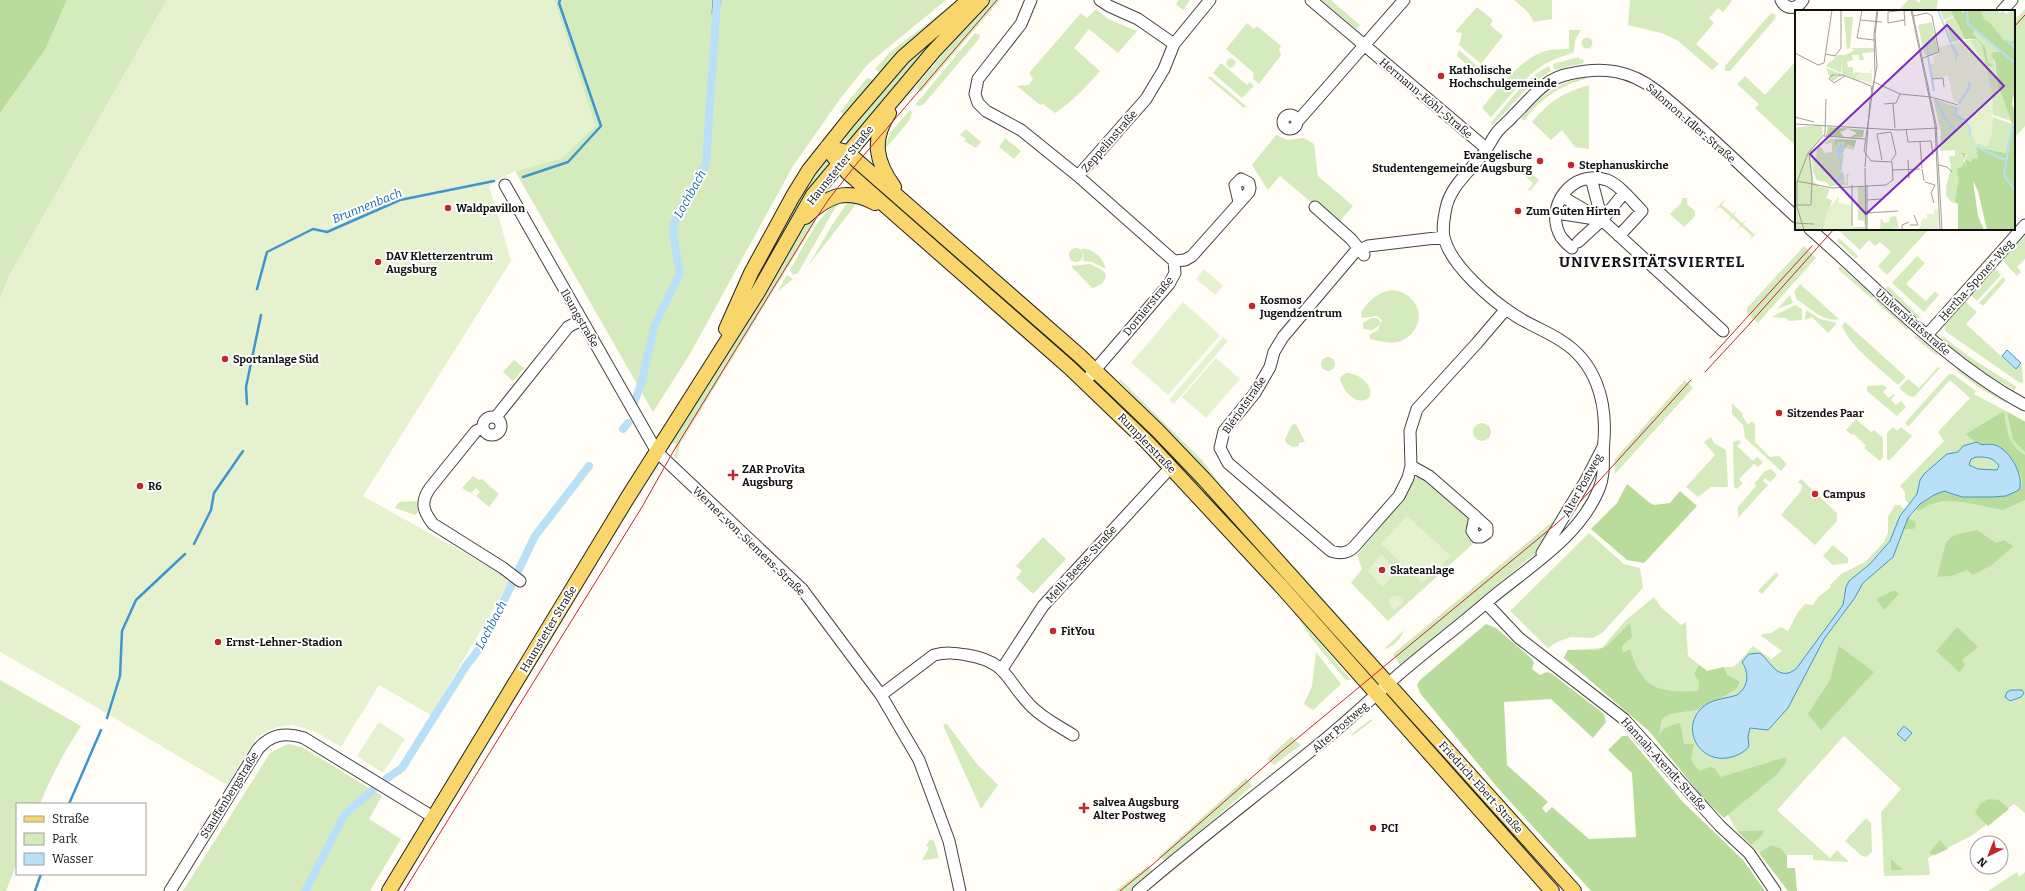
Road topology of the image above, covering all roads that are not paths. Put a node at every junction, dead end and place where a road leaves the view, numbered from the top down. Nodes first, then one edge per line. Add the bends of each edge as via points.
1 (969, 0) edge
2 (982, 0) edge
3 (1031, 0) edge
4 (1100, 0) edge
5 (1210, 0) edge
6 (1311, 0) edge
7 (1404, 0) edge
8 (1781, 0) edge
9 (2010, 1) edge
10 (1803, 5) edge
11 (2003, 10) edge
12 (1174, 44) junction
13 (1365, 46) junction
14 (916, 75) junction
15 (1297, 122) dead end
16 (827, 146) junction
17 (1487, 149) junction
18 (843, 158) junction
19 (1078, 176) junction
20 (1591, 178) junction
21 (504, 185) dead end
22 (1624, 193) junction
23 (1568, 200) dead end
24 (1239, 202) dead end
25 (1315, 207) dead end
26 (911, 209) junction
27 (895, 214) junction
28 (1563, 214) dead end
29 (1795, 216) edge
30 (1602, 220) junction
31 (796, 225) junction
32 (2025, 225) edge
33 (1811, 230) edge
34 (1619, 236) junction
35 (1444, 237) junction
36 (1363, 252) junction
37 (1174, 260) junction
38 (1506, 309) junction
39 (581, 320) junction
40 (1723, 331) dead end
41 (1927, 335) junction
42 (710, 368) junction
43 (1096, 370) junction
44 (1085, 381) junction
45 (2025, 405) edge
46 (1603, 446) junction
47 (657, 452) junction
48 (1410, 466) junction
49 (1171, 468) junction
50 (1475, 516) dead end
51 (1538, 560) junction
52 (517, 579) dead end
53 (1486, 603) junction
54 (1002, 669) junction
55 (1388, 684) junction
56 (1378, 694) junction
57 (881, 695) junction
58 (1073, 735) dead end
59 (433, 817) junction
60 (170, 891) edge
61 (389, 891) edge
62 (960, 891) edge
63 (1138, 891) edge
64 (1552, 891) edge
65 (1574, 891) edge
66 (1775, 891) edge

1 - 16 main road, Haunstetter Straße via 903,57
2 - 14 main road, Haunstetter Straße via 942,42
3 - 19 street via 1021,24 982,72 975,87 975,94 981,107 1021,130
4 - 12 street via 1138,19
5 - 12 street, Zeppelinstraße
6 - 13 street, Hermann-Köhl-Straße
7 - 13 street
8 - 10 street via 1788,8
9 - 11 street
12 - 19 street, Zeppelinstraße via 1164,69 1146,99
13 - 15 street
13 - 17 street, Hermann-Köhl-Straße
14 - 18 main road, Haunstetter Straße
14 - 26 main road, Rumplerstraße via 882,124 878,146 878,156 884,173
16 - 18 main road, Rumplerstraße
16 - 42 main road, Haunstetter Straße via 793,196 751,273
17 - 29 street, Salomon-Idler-Straße via 1501,139 1513,117 1543,84 1563,75 1590,69 1630,74 1655,89 1680,110
17 - 35 street, Salomon-Idler-Straße via 1456,186 1446,204
18 - 26 main road, Rumplerstraße
18 - 27 main road, Rumplerstraße
18 - 31 main road, Haunstetter Straße via 813,195
19 - 37 street, Zeppelinstraße
20 - 22 street via 1610,181
20 - 30 street
20 - 30 street via 1578,181 1567,189 1557,204 1557,228 1561,238 1575,245
21 - 39 street, Ilsungstraße
22 - 30 street
22 - 34 street via 1642,211
23 - 30 street
24 - 37 street, Dornierstraße via 1192,256 1185,260
25 - 36 street
26 - 43 main road, Rumplerstraße
27 - 31 main road, Rumplerstraße via 863,196 848,194 822,202
27 - 44 main road, Rumplerstraße
28 - 30 street
30 - 34 street
31 - 42 main road, Haunstetter Straße
32 - 41 street, Hertha-Sponer-Weg
33 - 41 street, Universitätsstraße
34 - 40 street
35 - 36 street, Blériotstraße via 1368,246
35 - 38 street, Salomon-Idler-Straße via 1459,264
36 - 48 street, Blériotstraße via 1354,253 1283,337 1255,393 1224,432 1220,448 1228,463 1331,551 1338,554 1347,553 1354,547 1399,496 1408,478
37 - 43 street, Dornierstraße via 1175,273 1169,284
38 - 46 street, Salomon-Idler-Straße via 1565,342 1587,365 1598,386 1604,407
38 - 48 street, Blériotstraße via 1417,409 1410,431
39 - 47 street, Ilsungstraße
39 - 52 street via 568,327 496,417 487,418 484,428 476,431 425,496 423,506 426,515 434,524
41 - 45 street, Universitätsstraße via 1984,381
42 - 47 main road, Haunstetter Straße
43 - 44 street, Dornierstraße
43 - 55 main road, Rumplerstraße via 1204,479
44 - 49 main road, Rumplerstraße
46 - 51 street, Alter Postweg via 1585,482
46 - 51 street, Alter Postweg via 1604,475 1596,497 1572,530
47 - 57 street, Werner-von-Siemens-Straße via 802,589
47 - 59 main road, Haunstetter Straße
48 - 50 street via 1429,476
49 - 54 street, Melli-Beese-Straße via 1043,606
49 - 56 main road, Rumplerstraße
51 - 53 street, Alter Postweg
53 - 55 street, Alter Postweg
53 - 66 street, Hannah-Arendt-Straße via 1519,638 1624,718 1720,826 1749,853
54 - 57 street via 982,657 944,652 934,655
54 - 58 street via 1029,705
55 - 56 street, Alter Postweg
55 - 65 main road, Friedrich-Ebert-Straße
56 - 63 street, Alter Postweg via 1311,752
56 - 64 main road, Friedrich-Ebert-Straße
57 - 62 street, Werner-von-Siemens-Straße via 919,760 949,841
59 - 60 street, Stauffenbergstraße via 304,738 281,734 265,741 258,750
59 - 61 main road, Haunstetter Straße

